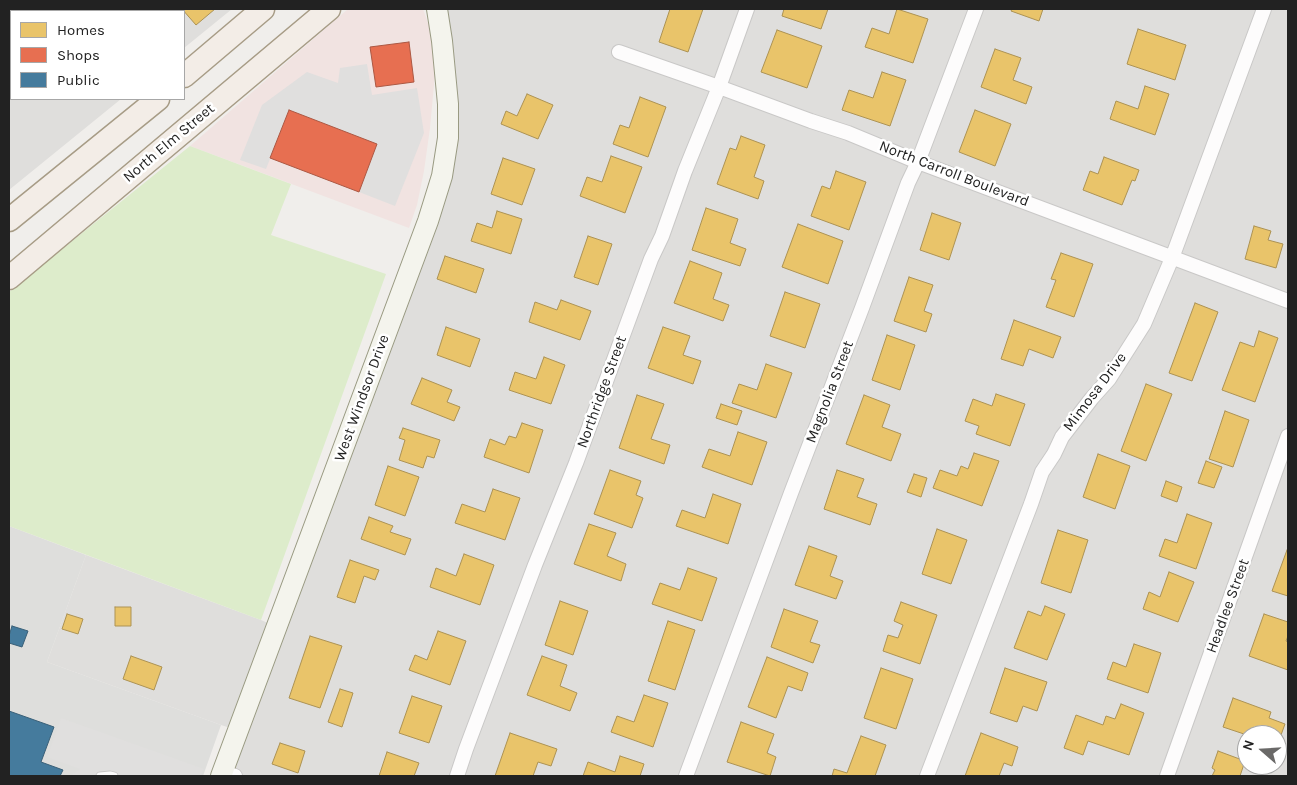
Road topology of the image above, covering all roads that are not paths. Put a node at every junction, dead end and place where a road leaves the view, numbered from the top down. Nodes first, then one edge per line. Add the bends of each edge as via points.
1 (263, 9) edge
2 (329, 9) edge
3 (437, 9) edge
4 (747, 9) edge
5 (976, 9) edge
6 (1264, 9) edge
7 (619, 52) dead end
8 (185, 75) edge
9 (719, 86) junction
10 (157, 100) edge
11 (918, 162) junction
12 (9, 220) edge
13 (1172, 258) junction
14 (9, 278) edge
15 (1288, 302) edge
16 (1288, 436) edge
17 (226, 775) edge
18 (100, 776) edge
19 (114, 776) edge
20 (457, 776) edge
21 (686, 776) edge
22 (927, 776) edge
23 (1166, 776) edge

1 - 8 main road
2 - 14 main road, North Elm Street
3 - 17 street, West Windsor Drive via 448,104 448,138 442,176
4 - 9 street, Northridge Street
5 - 11 street, Magnolia Street
6 - 13 street, Mimosa Drive
7 - 9 street, North Carroll Boulevard
9 - 11 street, North Carroll Boulevard
9 - 20 street, Northridge Street
10 - 12 main road
11 - 13 street, North Carroll Boulevard
11 - 21 street, Magnolia Street
13 - 15 street, North Carroll Boulevard
13 - 22 street, Mimosa Drive via 1144,324 1109,379 1062,437 1042,472
16 - 23 street, Headlee Street
18 - 19 lane

